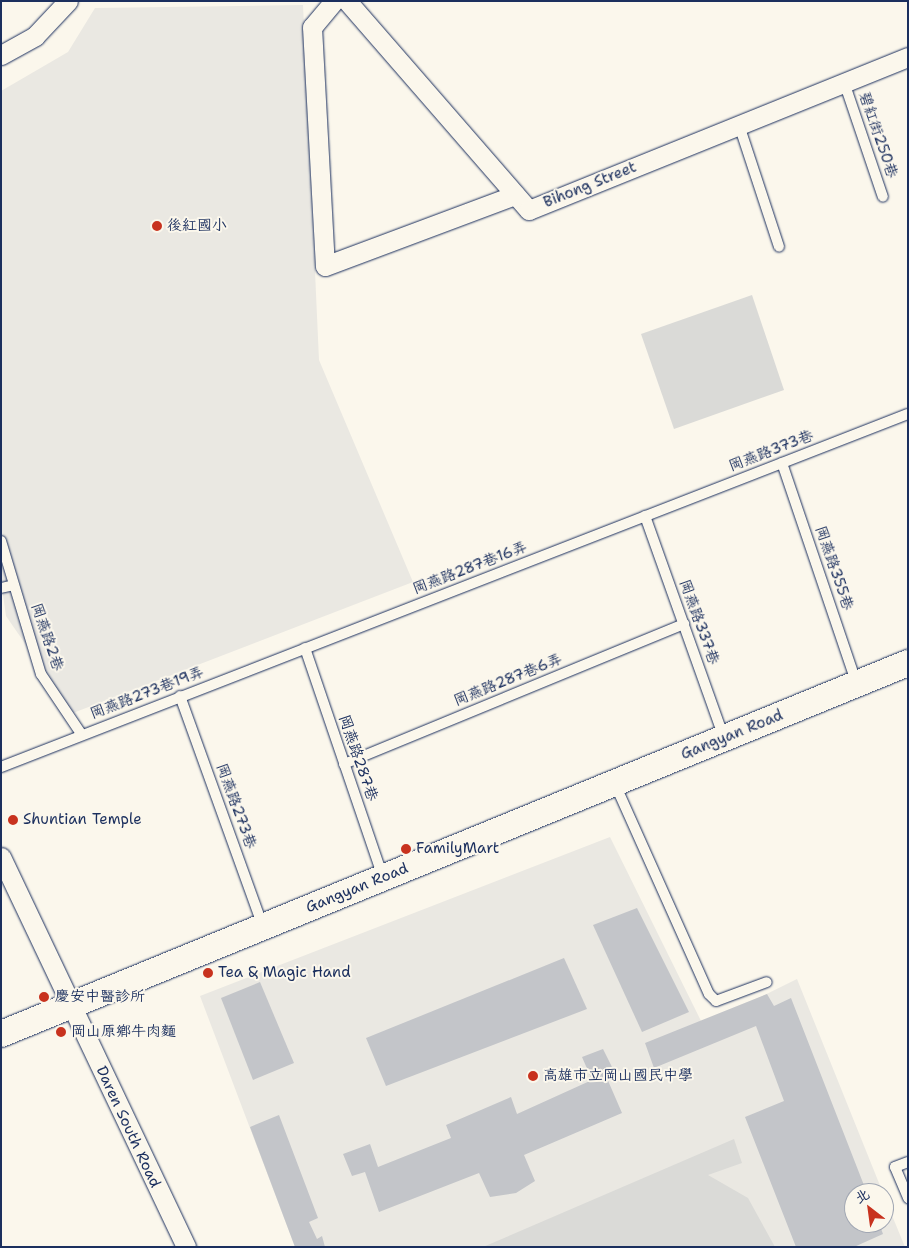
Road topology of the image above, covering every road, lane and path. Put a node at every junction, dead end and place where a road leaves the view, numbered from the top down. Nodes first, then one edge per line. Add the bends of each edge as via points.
1 (68, 1) edge
2 (334, 1) edge
3 (347, 1) edge
4 (1, 56) edge
5 (908, 57) edge
6 (844, 82) junction
7 (739, 125) junction
8 (515, 194) junction
9 (883, 197) dead end
10 (779, 247) dead end
11 (908, 414) edge
12 (782, 463) junction
13 (645, 516) junction
14 (1, 541) edge
15 (14, 585) junction
16 (1, 588) edge
17 (684, 624) junction
18 (305, 648) junction
19 (908, 663) edge
20 (858, 684) junction
21 (180, 696) junction
22 (82, 734) junction
23 (724, 738) junction
24 (344, 764) junction
25 (1, 767) edge
26 (614, 783) junction
27 (1, 857) edge
28 (383, 877) junction
29 (263, 926) junction
30 (767, 982) dead end
31 (71, 1006) junction
32 (1, 1034) edge
33 (908, 1162) edge
34 (908, 1198) edge
35 (186, 1247) edge

1 - 4 street via 35,36
2 - 8 street via 312,27 325,266
3 - 8 street, Bihong Street
5 - 6 street, Bihong Street
6 - 7 street, Bihong Street
6 - 9 lane, 碧紅街250巷
7 - 8 street, Bihong Street via 529,210
7 - 10 lane
11 - 12 lane, 岡燕路373巷
12 - 13 lane, 岡燕路373巷
12 - 20 lane, 岡燕路355巷
13 - 17 lane, 岡燕路337巷
13 - 18 lane, 岡燕路287巷16弄
14 - 15 lane, 岡燕路2巷
15 - 16 lane
15 - 22 lane, 岡燕路2巷 via 41,674
17 - 23 lane, 岡燕路337巷
17 - 24 lane, 岡燕路287巷6弄
18 - 21 lane, 岡燕路273巷19弄
18 - 24 lane, 岡燕路287巷
19 - 20 street, Gangyan Road
20 - 23 street, Gangyan Road
21 - 22 lane, 岡燕路273巷19弄
21 - 29 lane, 岡燕路273巷
22 - 25 lane, 岡燕路273巷19弄
23 - 26 street, Gangyan Road
24 - 28 lane, 岡燕路287巷
26 - 28 street, Gangyan Road
26 - 30 lane via 709,994 716,1001
27 - 31 street, Daren South Road
28 - 29 street, Gangyan Road
29 - 31 street, Gangyan Road
31 - 32 street, Gangyan Road
31 - 35 street, Daren South Road
33 - 34 lane via 895,1167

